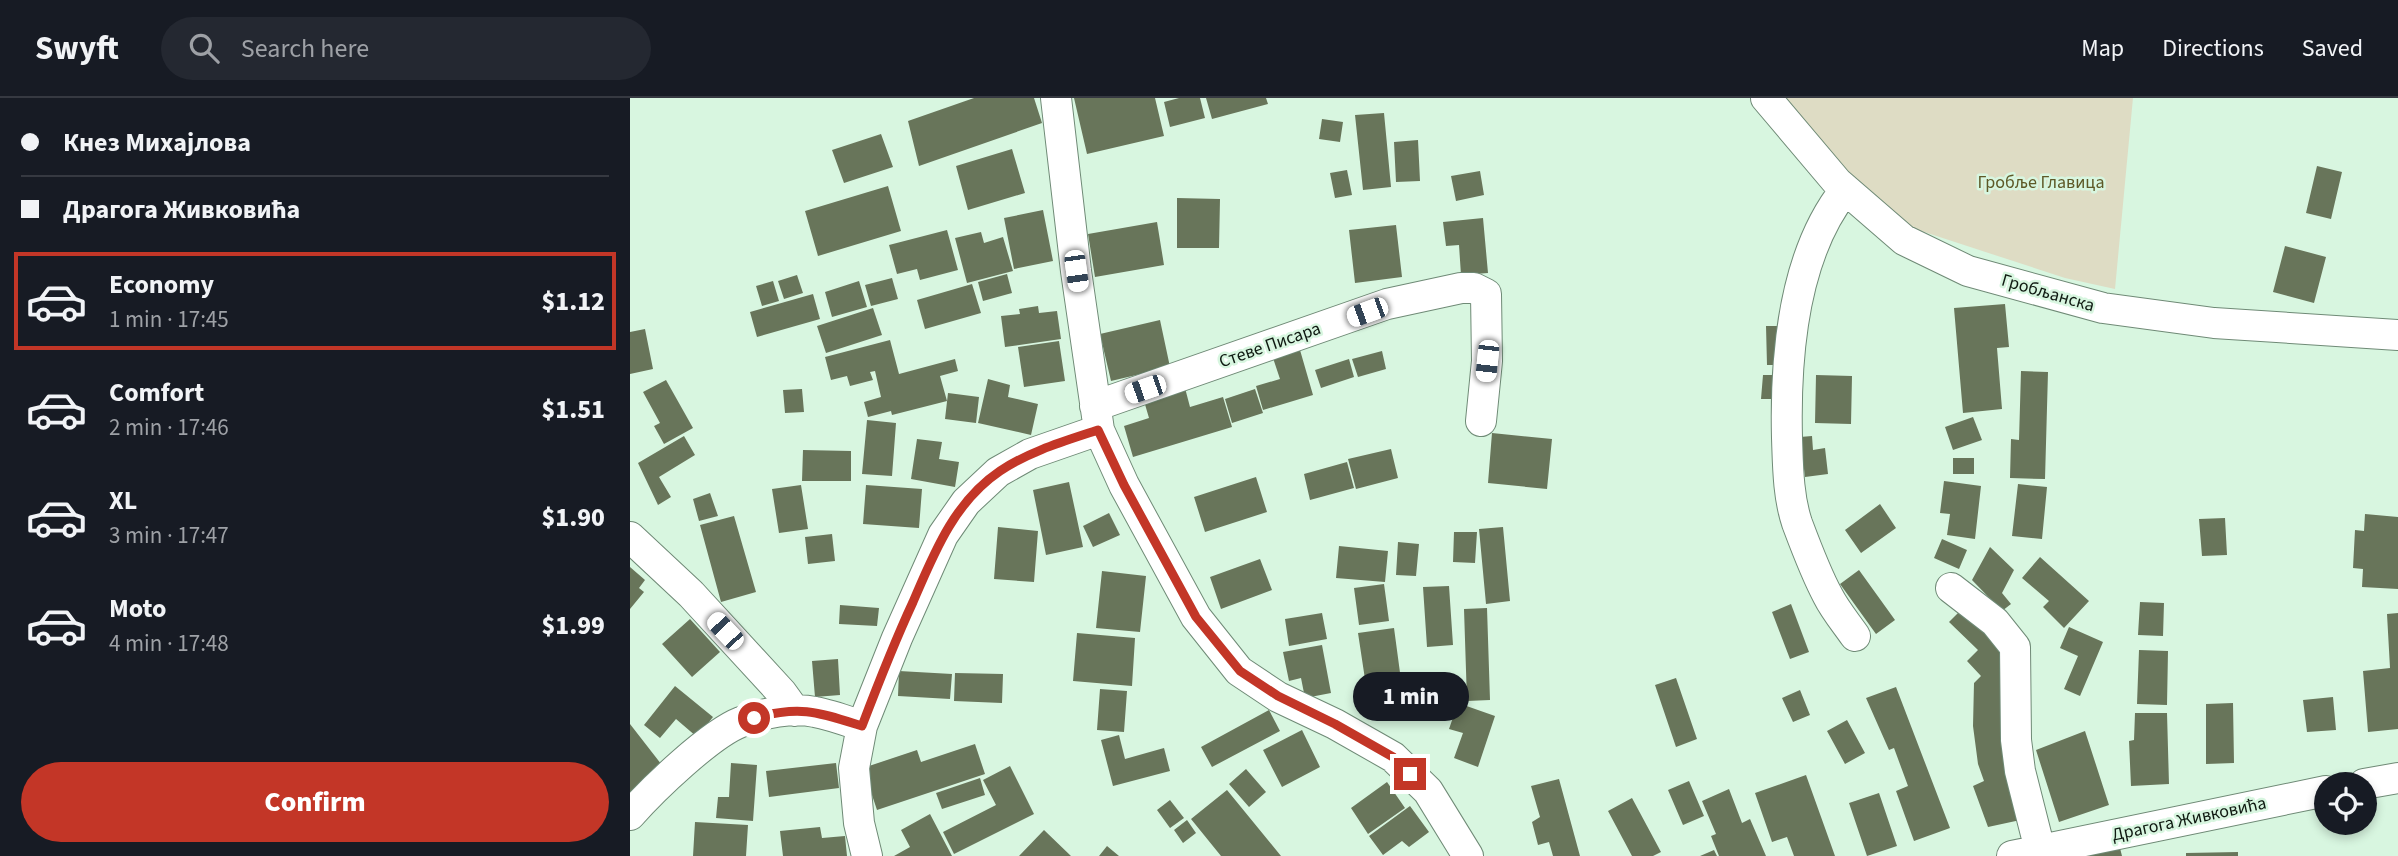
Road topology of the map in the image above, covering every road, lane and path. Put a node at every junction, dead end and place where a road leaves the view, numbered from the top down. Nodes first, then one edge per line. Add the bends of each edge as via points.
1 (1056, 98) edge
2 (1766, 98) edge
3 (1845, 190) junction
4 (2398, 335) edge
5 (1097, 418) junction
6 (1481, 421) dead end
7 (630, 537) edge
8 (1951, 589) dead end
9 (1855, 636) dead end
10 (795, 710) junction
11 (862, 726) junction
12 (2398, 778) edge
13 (2377, 782) edge
14 (2314, 793) edge
15 (630, 815) edge
16 (2026, 853) edge
17 (867, 856) edge
18 (1468, 856) edge

1 - 5 street
2 - 3 street, Гробљанска
3 - 4 street, Гробљанска via 1903,240 1968,271 2103,308 2214,323
3 - 9 street via 1816,239 1805,272 1788,363 1786,408 1788,472 1797,521 1828,596
5 - 6 street, Стеве Писара via 1387,304 1474,288 1486,294 1487,361
5 - 11 street via 998,472 966,502 943,535
5 - 18 street via 1124,485 1196,617 1240,671 1393,757 1428,791
7 - 10 street via 691,594
8 - 16 street via 1995,622 2015,647 2016,740
10 - 11 street
10 - 15 street via 740,722 722,733
11 - 17 street via 854,768
12 - 13 street
14 - 16 street, Драгога Живковића

